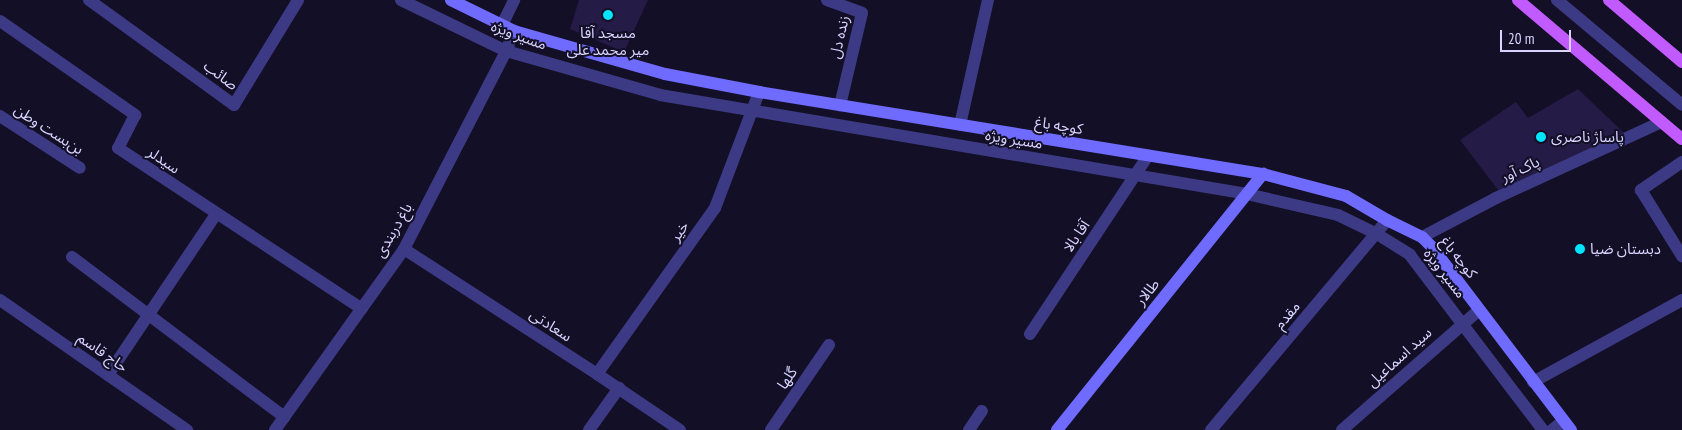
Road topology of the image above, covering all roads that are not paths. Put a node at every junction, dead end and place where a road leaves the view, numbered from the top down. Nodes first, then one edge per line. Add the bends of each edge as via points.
1 (89, 0) edge
2 (298, 0) edge
3 (400, 0) edge
4 (451, 0) edge
5 (514, 0) edge
6 (827, 0) edge
7 (988, 0) edge
8 (1518, 0) edge
9 (1557, 0) edge
10 (1609, 0) edge
11 (0, 21) edge
12 (502, 25) junction
13 (514, 31) junction
14 (506, 51) junction
15 (1682, 62) edge
16 (760, 92) junction
17 (840, 105) junction
18 (1682, 105) edge
19 (752, 112) junction
20 (0, 116) edge
21 (1661, 122) junction
22 (960, 125) junction
23 (1682, 139) edge
24 (1148, 156) junction
25 (1682, 162) edge
26 (80, 168) dead end
27 (1263, 174) junction
28 (1135, 175) junction
29 (1247, 194) junction
30 (216, 214) junction
31 (1387, 220) junction
32 (1377, 234) junction
33 (1422, 238) junction
34 (404, 250) junction
35 (1682, 256) edge
36 (72, 257) dead end
37 (0, 300) edge
38 (1682, 300) edge
39 (362, 308) junction
40 (1479, 310) junction
41 (148, 315) junction
42 (1462, 323) junction
43 (1030, 334) dead end
44 (829, 345) dead end
45 (597, 374) junction
46 (108, 375) junction
47 (1533, 382) junction
48 (619, 388) junction
49 (982, 411) dead end
50 (284, 417) junction
51 (1567, 426) edge
52 (187, 430) edge
53 (275, 430) edge
54 (589, 430) edge
55 (680, 430) edge
56 (772, 430) edge
57 (969, 430) edge
58 (1057, 430) edge
59 (1211, 430) edge
60 (1342, 430) edge
61 (1543, 430) edge
62 (1552, 430) edge

1 - 2 street, صائب via 234,105
3 - 14 street, مسیر ویژه
4 - 12 main road, کوچه باغ
5 - 12 street
6 - 17 street, زنده دل via 862,13
7 - 22 street
8 - 21 main road
9 - 18 street
10 - 15 main road
11 - 30 street, سیدلر via 135,115 118,148
12 - 13 main road, کوچه باغ
13 - 14 street, باغ دربندی
13 - 16 main road, کوچه باغ via 665,74
14 - 19 street, مسیر ویژه via 660,95
14 - 34 street, باغ دربندی
16 - 17 main road, کوچه باغ
16 - 19 street, خیر
17 - 22 main road, کوچه باغ
19 - 28 street, مسیر ویژه
19 - 45 street, خیر via 715,208
20 - 26 street, بن‌بست وطن
21 - 23 main road
21 - 33 street, پاک آور via 1496,198
22 - 24 main road, کوچه باغ
24 - 27 main road, کوچه باغ
24 - 28 street, آقا بالا
25 - 35 street via 1641,190
27 - 29 main road, طالار
27 - 31 main road, کوچه باغ via 1346,196
28 - 29 street, مسیر ویژه
28 - 43 street, آقا بالا
29 - 32 street, مسیر ویژه via 1338,215
29 - 58 main road, طالار
30 - 39 street, سیدلر
30 - 41 street
31 - 32 street, مقدم
31 - 33 main road, کوچه باغ
32 - 42 street, مسیر ویژه via 1410,255
32 - 59 street, مقدم
33 - 40 main road, کوچه باغ
34 - 39 street, باغ دربندی
34 - 45 street, سعادتی
36 - 41 street
37 - 46 street, حاج قاسم
38 - 47 street
39 - 50 street, باغ دربندی
40 - 42 street, سید اسماعیل
40 - 47 main road, کوچه باغ
41 - 46 street
41 - 50 street
42 - 60 street, سید اسماعیل
42 - 61 street, مسیر ویژه
44 - 56 street, گلها
45 - 48 street, سعادتی
46 - 52 street, حاج قاسم
47 - 51 main road, کوچه باغ
48 - 54 street
48 - 55 street, سعادتی
49 - 57 street
50 - 53 street, باغ دربندی
51 - 62 street

